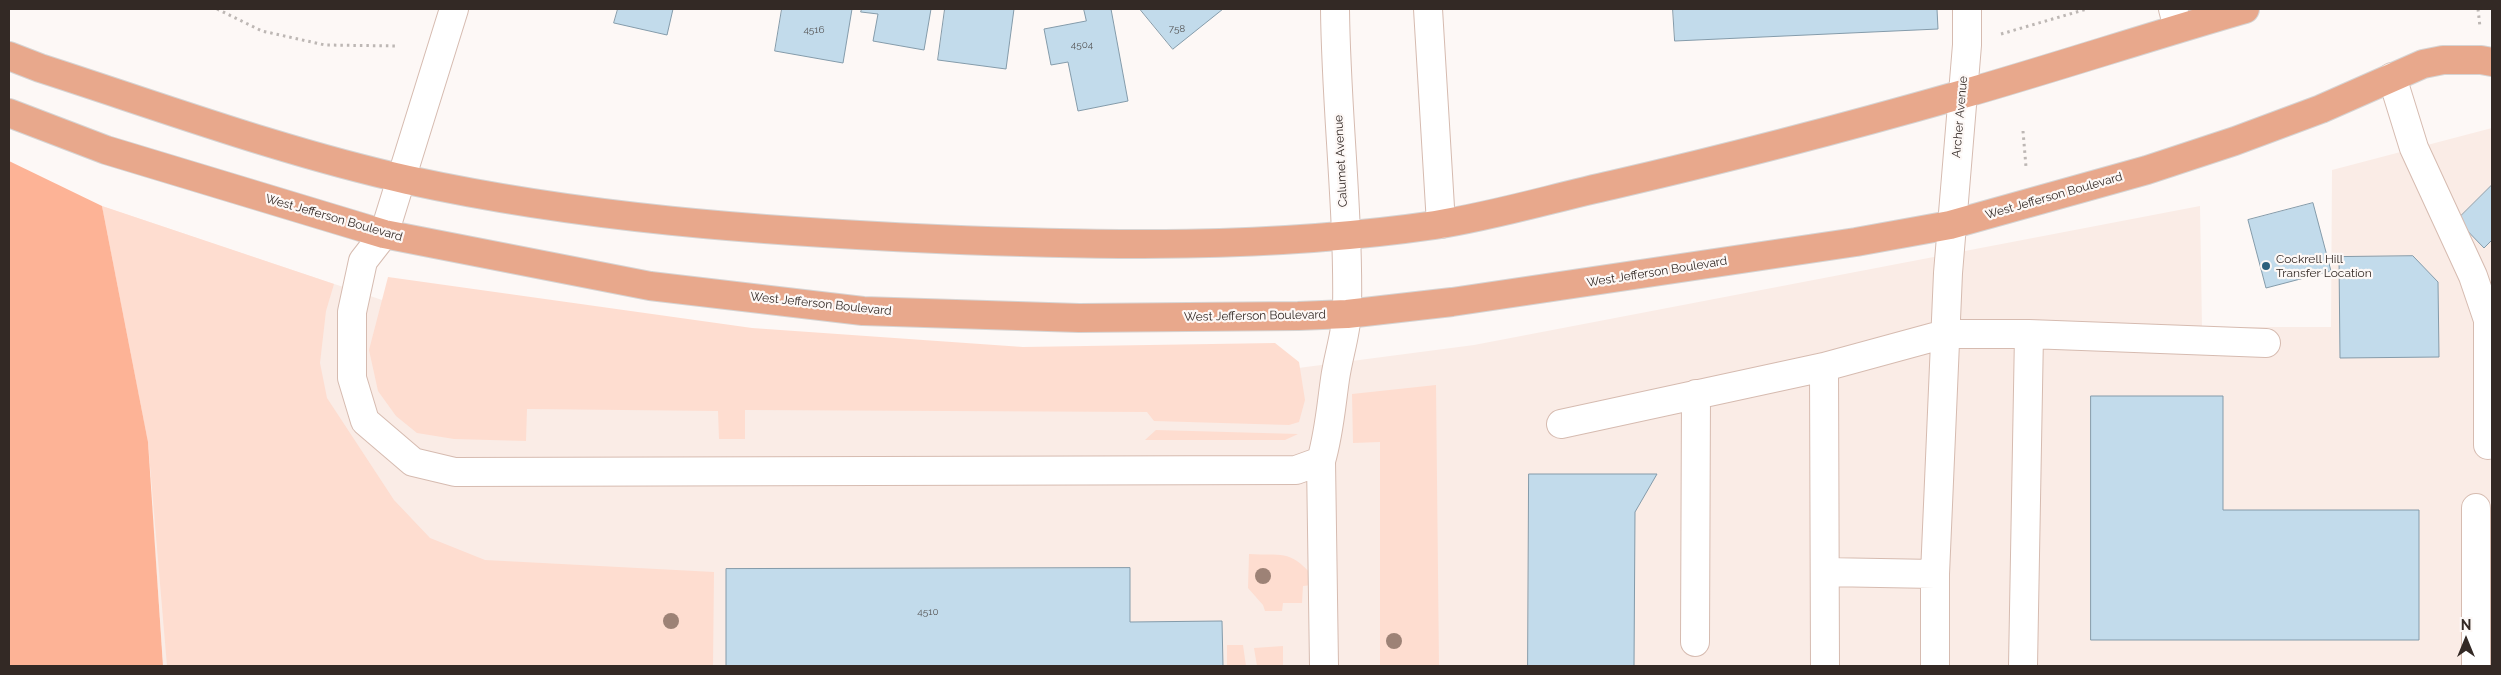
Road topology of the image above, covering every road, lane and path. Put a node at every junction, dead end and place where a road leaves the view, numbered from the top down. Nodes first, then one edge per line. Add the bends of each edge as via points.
1 (218, 9) edge
2 (454, 9) edge
3 (1335, 9) edge
4 (1428, 9) edge
5 (1967, 9) edge
6 (2088, 9) edge
7 (2245, 9) edge
8 (2478, 9) edge
9 (2176, 18) edge
10 (2001, 34) dead end
11 (2480, 36) dead end
12 (398, 46) dead end
13 (9, 56) edge
14 (2492, 62) edge
15 (2392, 77) junction
16 (1963, 94) junction
17 (9, 113) edge
18 (2023, 130) dead end
19 (2026, 167) dead end
20 (401, 178) junction
21 (1441, 224) junction
22 (1950, 225) junction
23 (384, 234) junction
24 (1345, 236) junction
25 (1347, 314) junction
26 (2490, 320) edge
27 (1945, 334) junction
28 (2028, 334) junction
29 (2266, 343) dead end
30 (1824, 367) junction
31 (1696, 394) junction
32 (1561, 424) dead end
33 (2488, 445) dead end
34 (1321, 461) junction
35 (2476, 508) dead end
36 (1825, 572) junction
37 (1935, 574) junction
38 (1695, 642) dead end
39 (1324, 666) edge
40 (1825, 666) edge
41 (1935, 666) edge
42 (2023, 666) edge
43 (2476, 666) edge

1 - 12 path via 262,31 325,45
2 - 20 street
3 - 24 street, Calumet Avenue via 1335,70
4 - 21 street
5 - 16 street, Archer Avenue
6 - 10 path
7 - 9 main road
8 - 11 path
9 - 16 main road
13 - 20 main road via 259,139
14 - 15 main road, West Jefferson Boulevard via 2443,60 2423,64
15 - 22 main road, West Jefferson Boulevard via 2321,109 2147,170
15 - 26 street via 2414,148
16 - 21 main road via 1669,172
16 - 22 street, Archer Avenue
17 - 23 main road, West Jefferson Boulevard via 106,150
18 - 19 path
20 - 23 street
20 - 24 main road via 586,213 800,233 1044,244 1180,245
21 - 24 main road
22 - 25 main road, West Jefferson Boulevard via 1452,302
22 - 27 street, Archer Avenue
23 - 25 main road, West Jefferson Boulevard via 650,286 863,310 1079,318
23 - 34 street via 363,261 359,278 352,312 352,378 365,421 413,462 455,472 1296,470
24 - 25 street, Calumet Avenue
25 - 34 street, Calumet Avenue via 1328,439
26 - 33 street
27 - 28 street
27 - 30 street
27 - 37 street, Archer Avenue
28 - 29 street
28 - 42 street
30 - 31 street
30 - 36 street
31 - 32 street
31 - 38 street
34 - 39 street, Calumet Avenue
35 - 43 street
36 - 37 street
36 - 40 street
37 - 41 street, Archer Avenue

